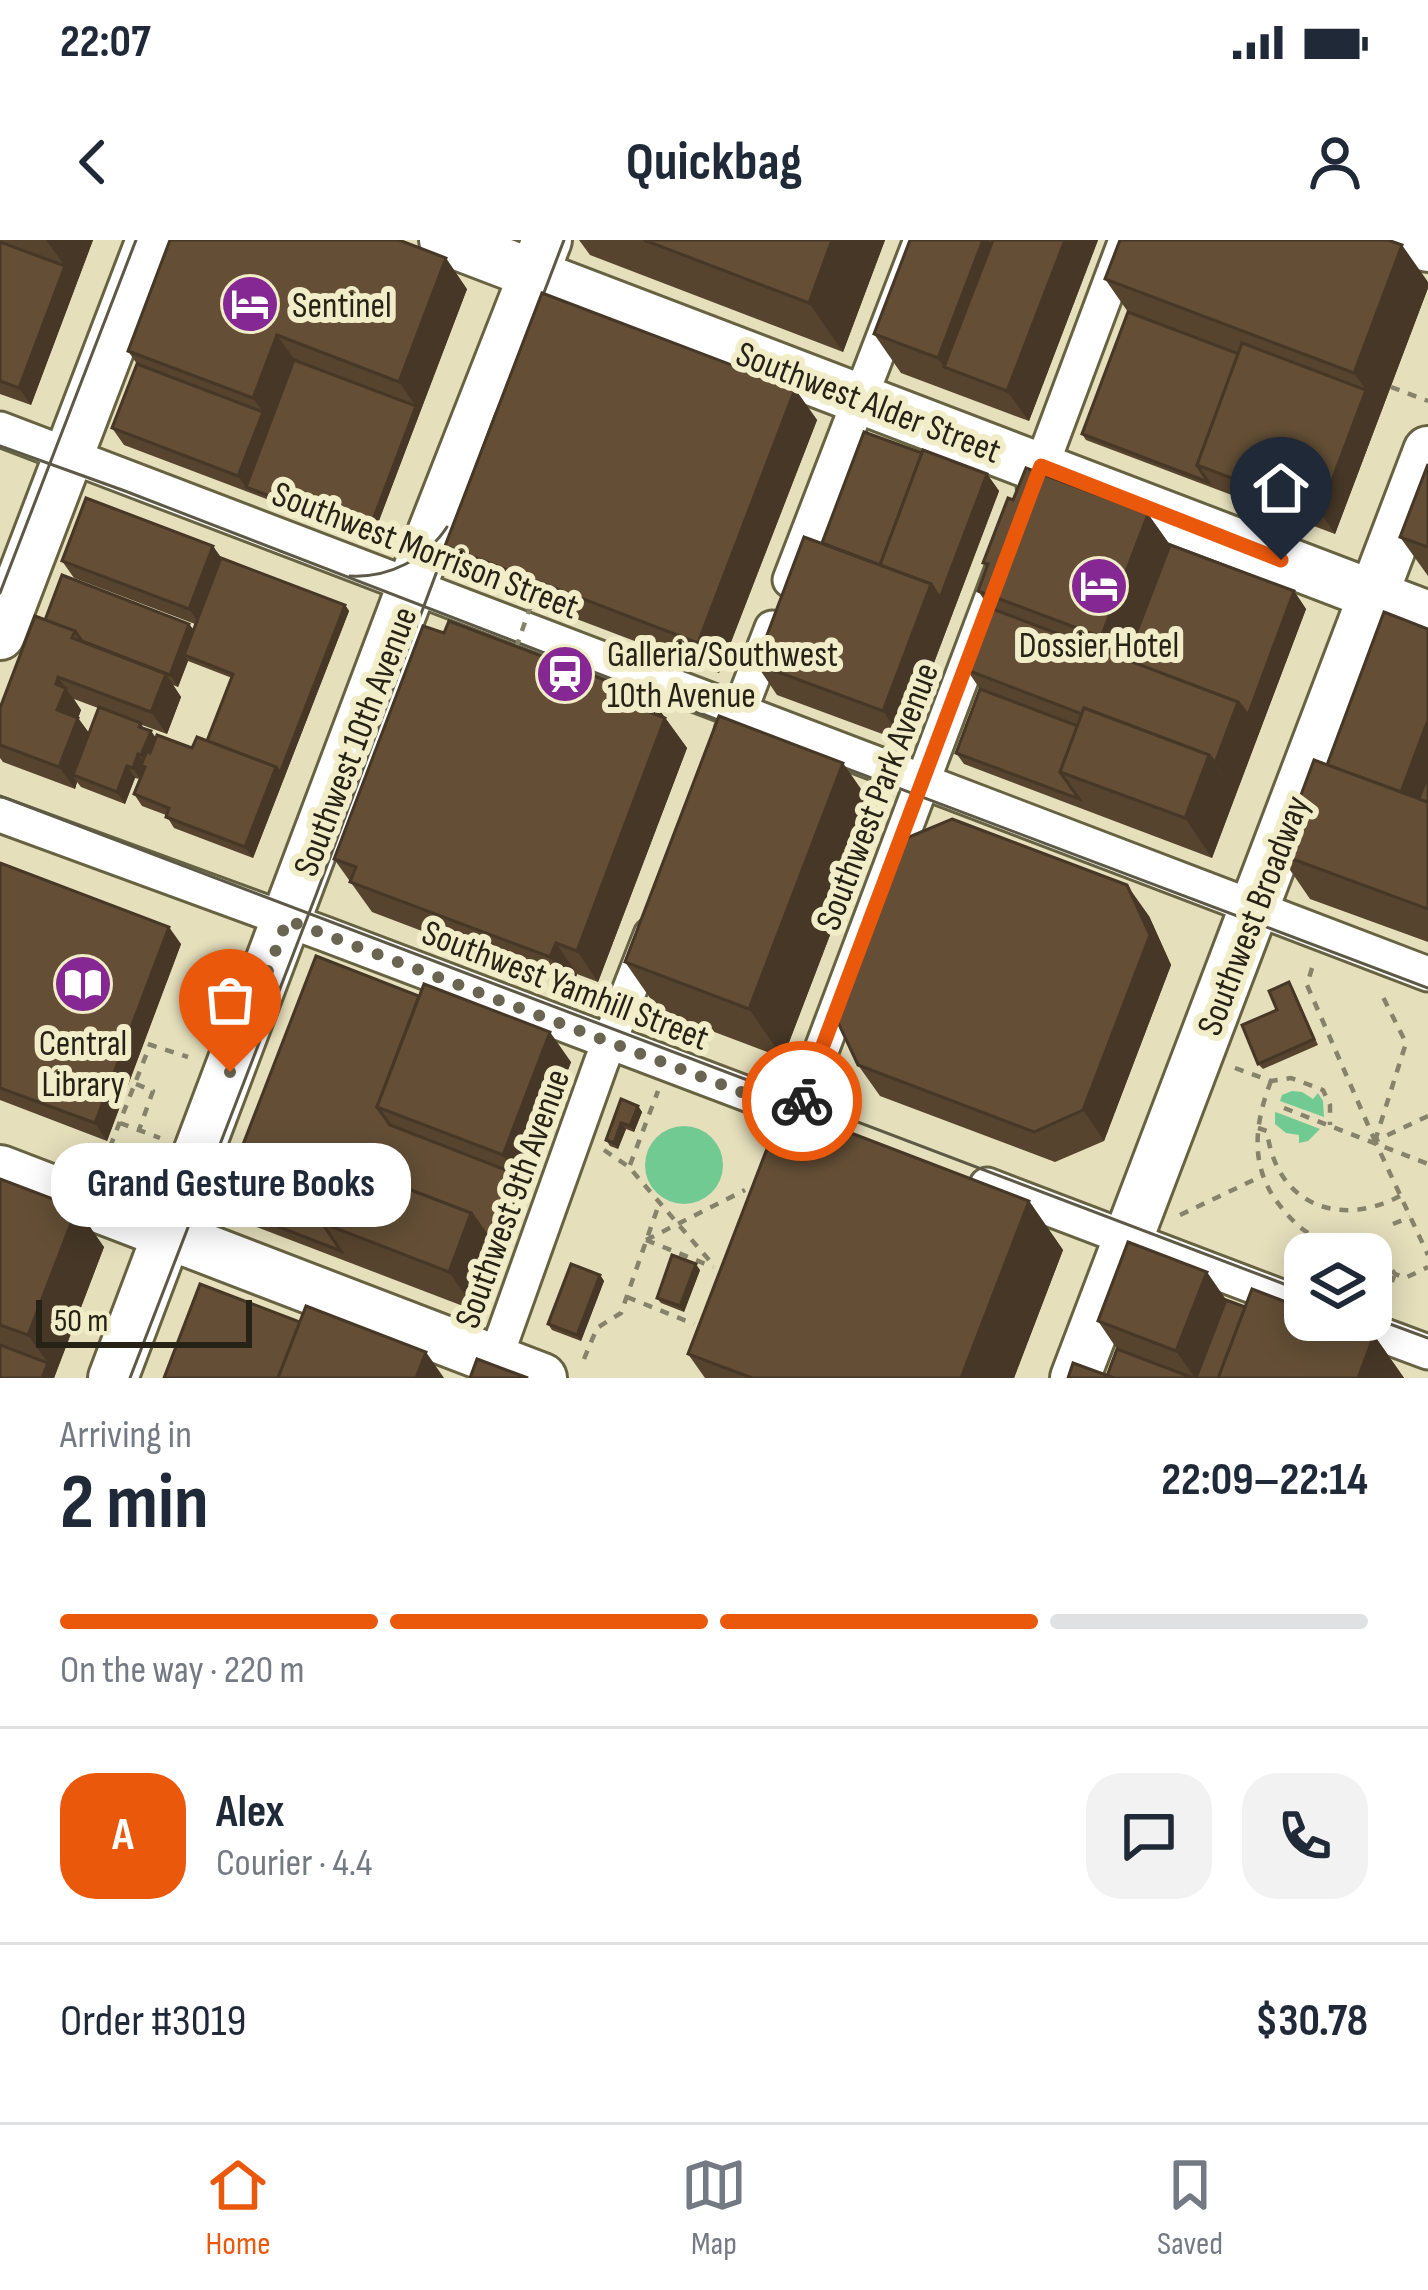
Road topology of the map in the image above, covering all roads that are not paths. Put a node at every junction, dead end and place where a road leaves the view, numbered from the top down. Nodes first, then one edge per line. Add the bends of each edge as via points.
1 (151, 240) edge
2 (444, 240) edge
3 (921, 240) edge
4 (1126, 240) edge
5 (1409, 240) edge
6 (1428, 247) edge
7 (541, 257) edge
8 (861, 398) junction
9 (0, 429) edge
10 (1428, 451) edge
11 (68, 454) junction
12 (1034, 487) junction
13 (1010, 549) edge
14 (413, 586) junction
15 (1373, 595) junction
16 (1428, 616) edge
17 (0, 635) edge
18 (740, 710) junction
19 (720, 765) edge
20 (924, 781) junction
21 (0, 815) edge
22 (1255, 908) junction
23 (662, 909) edge
24 (287, 920) junction
25 (1428, 974) edge
26 (609, 1042) junction
27 (797, 1113) junction
28 (844, 1131) edge
29 (778, 1166) edge
30 (0, 1170) edge
31 (955, 1173) edge
32 (168, 1234) junction
33 (1127, 1239) junction
34 (1284, 1298) edge
35 (1392, 1339) edge
36 (1428, 1352) edge
37 (563, 1368) edge
38 (491, 1369) edge
39 (113, 1378) edge
40 (1075, 1378) edge

1 - 11 street
2 - 7 street, Southwest Alder Street
3 - 8 street
4 - 12 street
5 - 6 street
7 - 8 street, Southwest Alder Street
7 - 14 street, Southwest 10th Avenue
8 - 12 street, Southwest Alder Street
8 - 18 street
9 - 11 street, Southwest Morrison Street
10 - 15 street, Southwest Broadway
11 - 14 street, Southwest Morrison Street
11 - 17 street
12 - 15 street, Southwest Alder Street
13 - 20 street, Southwest Park Avenue
14 - 18 street, Southwest Morrison Street
14 - 24 street, Southwest 10th Avenue
15 - 16 street, Southwest Alder Street
15 - 22 street, Southwest Broadway
18 - 19 street
18 - 20 street, Southwest Morrison Street
20 - 22 street, Southwest Morrison Street
20 - 27 street, Southwest Park Avenue
21 - 24 street, Southwest Yamhill Street
22 - 25 street, Southwest Morrison Street
22 - 33 street, Southwest Broadway
23 - 26 street, Southwest 9th Avenue
24 - 26 street, Southwest Yamhill Street
24 - 32 street, Southwest 10th Avenue
26 - 27 street, Southwest Yamhill Street
26 - 38 street, Southwest 9th Avenue
27 - 28 street, Southwest Yamhill Street
27 - 29 street, Southwest Park Avenue
30 - 32 street
31 - 33 street
32 - 38 street
32 - 39 street, Southwest 10th Avenue
33 - 34 street
33 - 40 street, Southwest Broadway
35 - 36 street
37 - 38 street

